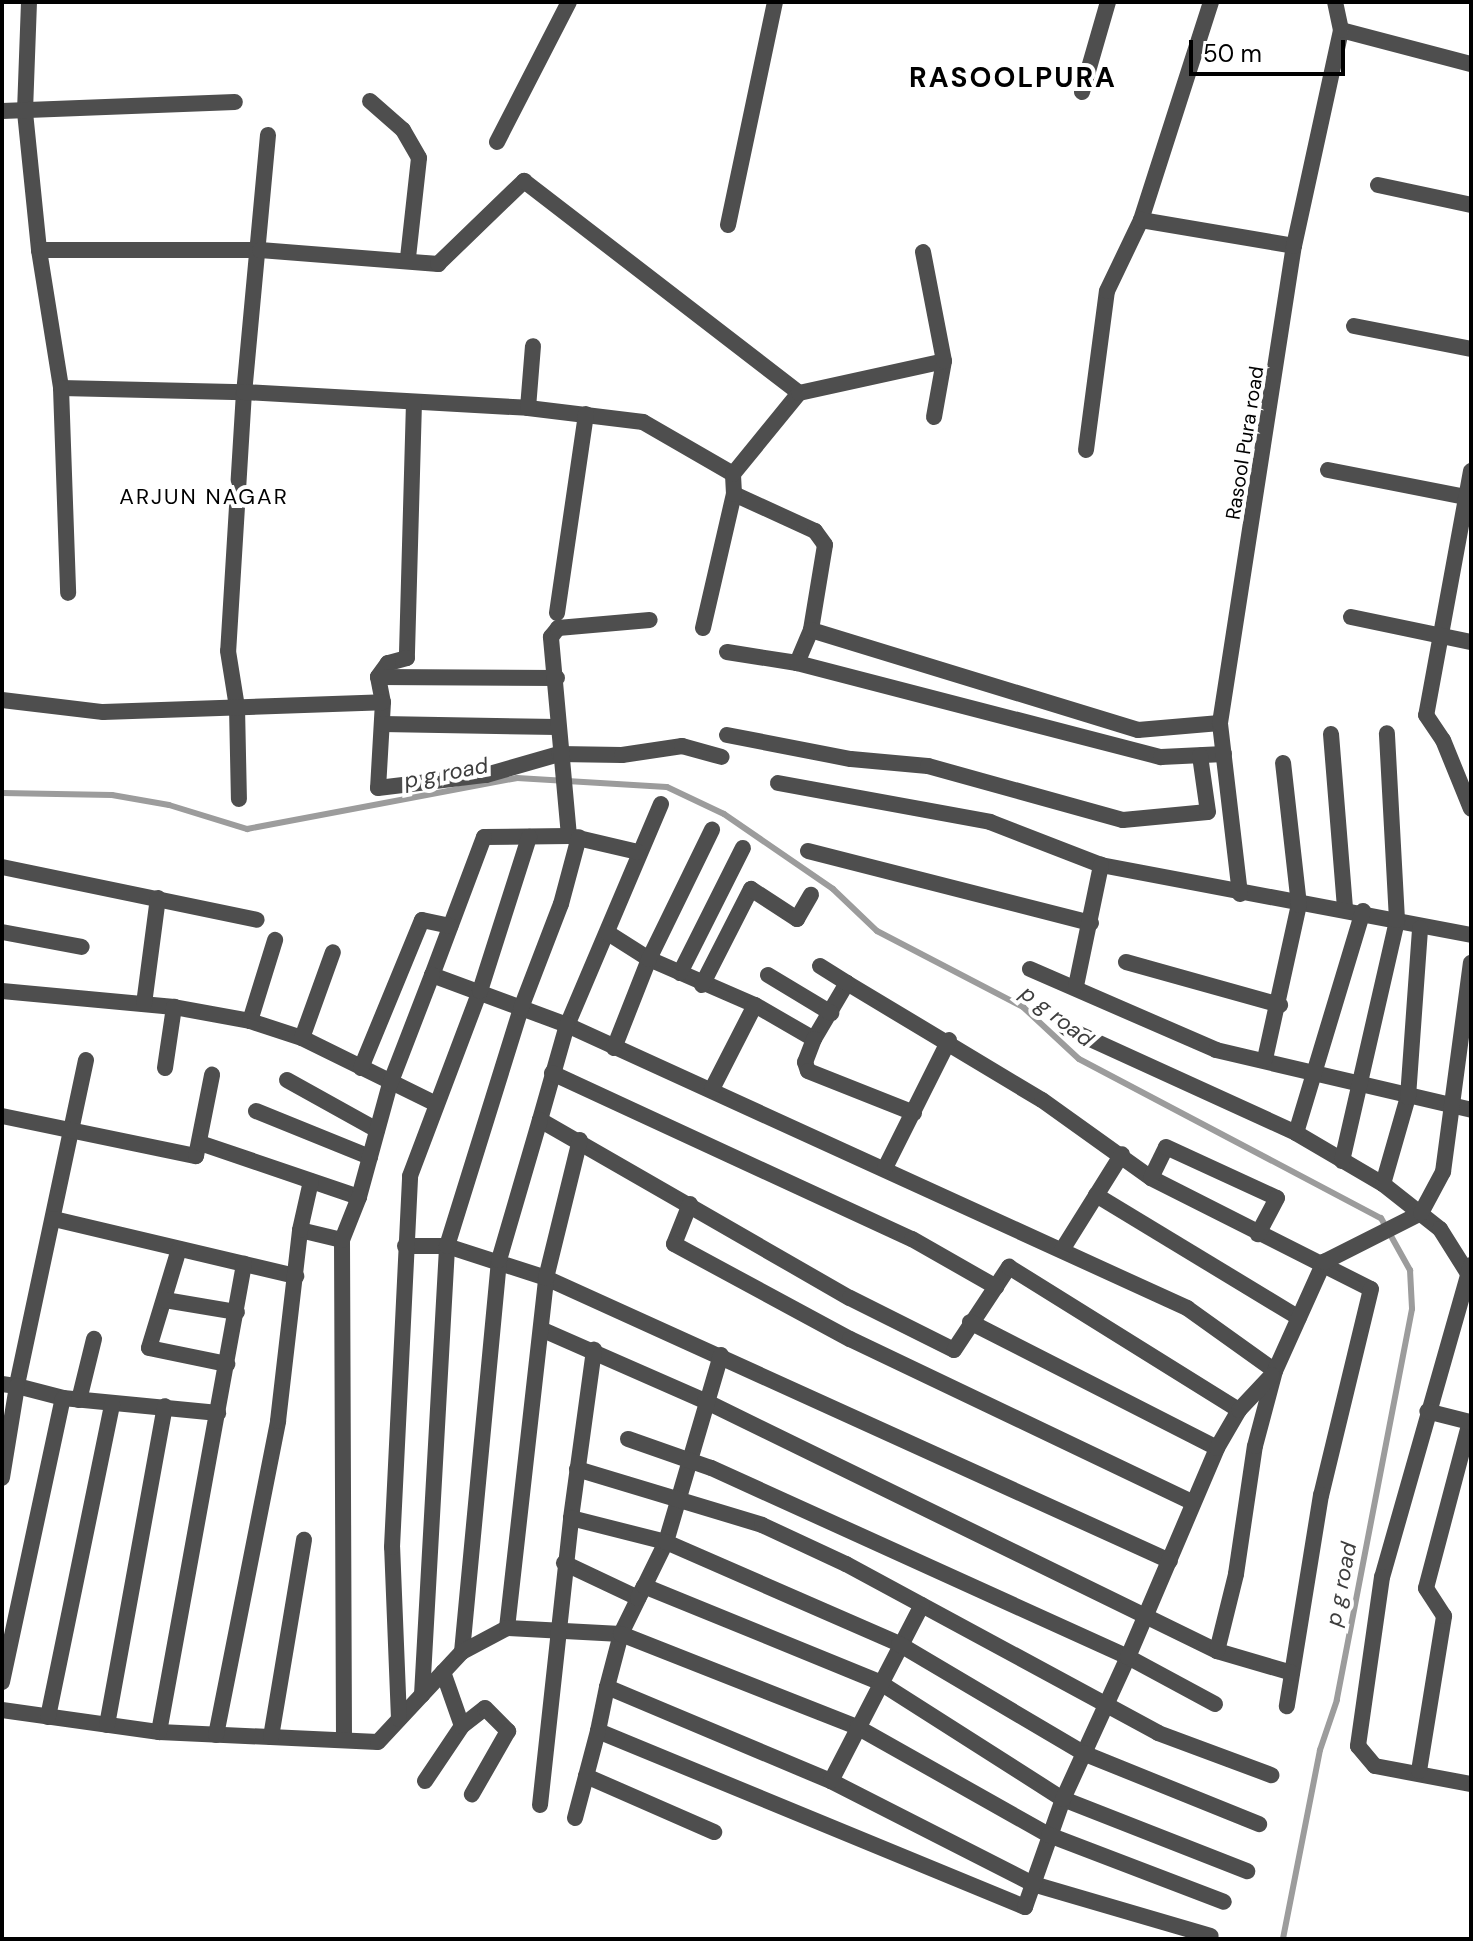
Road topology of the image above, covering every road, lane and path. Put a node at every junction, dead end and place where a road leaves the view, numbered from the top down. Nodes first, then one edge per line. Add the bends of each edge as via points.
1 (29, 2) edge
2 (569, 2) edge
3 (775, 2) edge
4 (1108, 2) edge
5 (1211, 2) edge
6 (1335, 2) edge
7 (1341, 30) junction
8 (1471, 64) edge
9 (1082, 92) dead end
10 (370, 101) dead end
11 (235, 102) dead end
12 (2, 111) edge
13 (25, 112) junction
14 (268, 135) dead end
15 (497, 142) dead end
16 (1378, 185) dead end
17 (1471, 205) edge
18 (1141, 220) junction
19 (728, 225) dead end
20 (1294, 246) junction
21 (39, 250) junction
22 (260, 250) junction
23 (923, 252) dead end
24 (408, 258) junction
25 (1354, 326) dead end
26 (533, 346) dead end
27 (1471, 349) edge
28 (944, 361) junction
29 (61, 388) junction
30 (244, 392) junction
31 (799, 393) junction
32 (414, 402) junction
33 (528, 408) junction
34 (586, 414) junction
35 (934, 417) dead end
36 (1086, 450) dead end
37 (1328, 470) dead end
38 (1471, 471) edge
39 (733, 474) junction
40 (734, 494) junction
41 (1469, 498) edge
42 (68, 593) dead end
43 (557, 613) dead end
44 (1351, 617) dead end
45 (650, 620) dead end
46 (703, 628) dead end
47 (811, 630) junction
48 (1444, 636) junction
49 (1471, 642) edge
50 (727, 652) dead end
51 (797, 663) junction
52 (378, 677) junction
53 (557, 678) junction
54 (2, 700) edge
55 (383, 702) junction
56 (237, 707) junction
57 (1220, 723) junction
58 (382, 724) junction
59 (557, 727) junction
60 (1387, 733) dead end
61 (1331, 734) dead end
62 (727, 735) dead end
63 (1224, 754) junction
64 (1200, 756) junction
65 (560, 757) junction
66 (722, 757) dead end
67 (1283, 763) dead end
68 (778, 783) dead end
69 (239, 799) dead end
70 (661, 804) dead end
71 (1471, 809) edge
72 (712, 830) dead end
73 (574, 836) junction
74 (529, 837) junction
75 (743, 848) dead end
76 (808, 851) dead end
77 (638, 852) junction
78 (1101, 865) junction
79 (2, 867) edge
80 (1240, 894) junction
81 (811, 895) dead end
82 (158, 898) junction
83 (1299, 905) junction
84 (1345, 909) junction
85 (1363, 911) junction
86 (257, 920) dead end
87 (1397, 920) junction
88 (1091, 923) junction
89 (450, 926) junction
90 (1420, 928) junction
91 (2, 932) edge
92 (608, 933) junction
93 (1471, 935) edge
94 (275, 940) dead end
95 (82, 947) dead end
96 (333, 952) dead end
97 (649, 959) junction
98 (1126, 962) dead end
99 (1471, 963) edge
100 (820, 966) dead end
101 (1030, 969) dead end
102 (680, 973) junction
103 (432, 975) junction
104 (768, 975) dead end
105 (847, 983) junction
106 (702, 985) junction
107 (1076, 986) junction
108 (2, 991) edge
109 (480, 991) junction
110 (144, 1004) junction
111 (755, 1005) junction
112 (1280, 1005) junction
113 (174, 1007) junction
114 (521, 1008) junction
115 (831, 1013) junction
116 (250, 1021) junction
117 (567, 1025) junction
118 (1066, 1028) dead end
119 (302, 1038) junction
120 (814, 1039) junction
121 (949, 1040) junction
122 (614, 1048) junction
123 (1265, 1059) junction
124 (86, 1060) dead end
125 (165, 1068) dead end
126 (361, 1068) junction
127 (552, 1073) junction
128 (1312, 1073) junction
129 (212, 1075) dead end
130 (287, 1080) dead end
131 (390, 1084) junction
132 (1361, 1087) junction
133 (712, 1089) junction
134 (1408, 1097) junction
135 (434, 1103) junction
136 (1463, 1110) edge
137 (256, 1111) dead end
138 (914, 1113) junction
139 (2, 1116) edge
140 (540, 1120) junction
141 (71, 1130) junction
142 (377, 1130) junction
143 (1296, 1133) junction
144 (580, 1140) junction
145 (200, 1143) junction
146 (1122, 1154) junction
147 (370, 1157) junction
148 (1342, 1161) junction
149 (885, 1168) junction
150 (1151, 1178) junction
151 (311, 1181) junction
152 (1383, 1184) junction
153 (1096, 1195) junction
154 (359, 1197) junction
155 (690, 1204) junction
156 (1421, 1213) junction
157 (54, 1219) junction
158 (300, 1230) junction
159 (1258, 1234) junction
160 (342, 1240) junction
161 (405, 1246) junction
162 (447, 1246) junction
163 (179, 1249) junction
164 (1062, 1250) junction
165 (499, 1260) junction
166 (1324, 1262) junction
167 (244, 1264) junction
168 (1470, 1270) edge
169 (296, 1276) junction
170 (546, 1278) junction
171 (996, 1287) junction
172 (1467, 1299) edge
173 (165, 1300) junction
174 (237, 1312) junction
175 (1299, 1318) junction
176 (970, 1322) junction
177 (543, 1330) junction
178 (94, 1339) dead end
179 (594, 1350) junction
180 (721, 1355) junction
181 (227, 1364) junction
182 (1275, 1371) junction
183 (10, 1385) edge
184 (71, 1399) junction
185 (705, 1401) junction
186 (112, 1404) junction
187 (165, 1406) junction
188 (1239, 1410) junction
189 (1427, 1411) junction
190 (218, 1413) junction
191 (628, 1439) dead end
192 (1217, 1448) junction
193 (687, 1460) junction
194 (577, 1469) junction
195 (2, 1478) edge
196 (675, 1498) junction
197 (1191, 1502) junction
198 (571, 1518) junction
199 (304, 1540) dead end
200 (666, 1542) junction
201 (1170, 1561) junction
202 (564, 1563) junction
203 (638, 1598) junction
204 (922, 1605) junction
205 (1146, 1618) junction
206 (507, 1628) junction
207 (556, 1628) junction
208 (621, 1634) junction
209 (899, 1644) junction
210 (1217, 1651) junction
211 (462, 1652) junction
212 (1128, 1657) junction
213 (443, 1672) junction
214 (1292, 1673) junction
215 (2, 1682) edge
216 (879, 1682) junction
217 (607, 1687) junction
218 (422, 1695) junction
219 (1215, 1704) dead end
220 (1287, 1706) dead end
221 (1107, 1708) junction
222 (2, 1710) edge
223 (48, 1717) junction
224 (399, 1719) junction
225 (107, 1725) junction
226 (462, 1726) junction
227 (857, 1727) junction
228 (598, 1731) junction
229 (159, 1732) junction
230 (216, 1735) junction
231 (271, 1737) junction
232 (344, 1740) junction
233 (1083, 1753) junction
234 (1419, 1771) junction
235 (1271, 1775) dead end
236 (586, 1776) junction
237 (425, 1781) dead end
238 (831, 1781) junction
239 (1471, 1784) edge
240 (472, 1794) dead end
241 (1063, 1799) junction
242 (540, 1805) dead end
243 (575, 1818) dead end
244 (1259, 1824) dead end
245 (714, 1832) dead end
246 (1049, 1835) junction
247 (1247, 1871) dead end
248 (1033, 1884) junction
249 (1224, 1902) dead end
250 (1211, 1936) dead end

1 - 13 street
2 - 15 street
3 - 19 street
4 - 9 street
5 - 18 street
6 - 7 street, Rasool Pura road
7 - 8 street
7 - 20 street, Rasool Pura road
10 - 24 street via 403,130 419,158
11 - 13 street
12 - 13 street
13 - 21 street
14 - 22 street
16 - 17 street
18 - 20 street
18 - 36 street via 1107,291
20 - 57 street, Rasool Pura road
21 - 22 street
21 - 29 street
22 - 24 street
22 - 30 street
23 - 28 street
24 - 31 street via 438,264 524,181
25 - 27 street
26 - 33 street
28 - 31 street
28 - 35 street
29 - 30 street
29 - 42 street
30 - 32 street
30 - 56 street via 228,651
31 - 39 street
32 - 33 street
32 - 52 street via 407,658 388,663
33 - 34 street
34 - 39 street via 643,422
34 - 43 street
37 - 41 street
38 - 41 street
39 - 40 street
40 - 46 street
40 - 47 street via 821,536 825,545
41 - 48 street
44 - 48 street
45 - 53 street via 558,628 551,637
47 - 51 street
47 - 57 street via 1138,730
48 - 49 street
48 - 71 street via 1426,715 1443,740
50 - 51 street
51 - 64 street via 1108,746 1161,757
52 - 53 street
52 - 55 street
53 - 59 street
54 - 56 street via 103,712
55 - 56 street
55 - 58 street
56 - 69 street
57 - 63 street, Rasool Pura road
58 - 59 street
58 - 65 street via 378,788 486,775
59 - 65 street
60 - 87 street
61 - 84 street
62 - 64 street via 851,759 928,766 1123,820 1208,812
63 - 64 street
63 - 80 street, Rasool Pura road
65 - 66 street via 682,746
65 - 73 street
67 - 83 street
68 - 78 street via 990,822
70 - 77 street
72 - 97 street
73 - 74 street
73 - 77 street
73 - 114 street via 561,904
74 - 89 street via 484,837
74 - 109 street
75 - 102 street
76 - 88 street
77 - 92 street
78 - 80 street
78 - 88 street
79 - 82 street
80 - 83 street
81 - 106 street via 797,919 751,889
82 - 86 street
82 - 110 street
83 - 84 street
83 - 112 street
84 - 85 street
85 - 87 street
85 - 128 street
87 - 90 street
87 - 132 street
88 - 107 street
89 - 103 street
89 - 126 street via 422,920
90 - 93 street
90 - 134 street
91 - 95 street
92 - 97 street
92 - 117 street
94 - 116 street
96 - 119 street
97 - 102 street
97 - 122 street
98 - 112 street
99 - 136 street
100 - 105 street
101 - 107 street
102 - 106 street
103 - 109 street
103 - 131 street
104 - 115 street
105 - 115 street
105 - 121 street
106 - 111 street
107 - 123 street via 1216,1050
108 - 110 street
109 - 114 street
109 - 135 street
110 - 113 street
111 - 120 street
111 - 133 street
112 - 123 street
113 - 116 street
113 - 125 street
114 - 117 street
114 - 162 street
115 - 120 street
116 - 119 street
117 - 122 street
117 - 127 street
118 - 143 street
119 - 126 street
120 - 138 street via 805,1062 808,1071
121 - 138 street
121 - 146 street
122 - 133 street
123 - 128 street
124 - 141 street
126 - 131 street
127 - 140 street
127 - 171 street via 912,1239
128 - 132 street
128 - 143 street
129 - 145 street
130 - 142 street
131 - 135 street
131 - 142 street
132 - 134 street
132 - 148 street
133 - 149 street
134 - 136 street
134 - 152 street
135 - 161 street via 410,1176
136 - 156 street via 1443,1172
137 - 147 street
138 - 149 street
139 - 141 street
140 - 144 street
140 - 165 street
141 - 145 street via 196,1156
141 - 157 street
142 - 147 street
143 - 148 street
144 - 155 street
144 - 170 street
145 - 151 street
146 - 150 street
146 - 153 street
147 - 154 street
148 - 152 street
149 - 164 street
150 - 159 street
150 - 159 street via 1166,1147 1277,1198
151 - 154 street
151 - 158 street
152 - 156 street
153 - 164 street
153 - 175 street
154 - 160 street
155 - 176 street via 850,1298 954,1350
155 - 197 street via 674,1244 850,1339
156 - 166 street
156 - 168 street
157 - 163 street
157 - 183 street
158 - 160 street
158 - 169 street
159 - 166 street
160 - 232 street
161 - 162 street
161 - 224 street via 392,1547
162 - 165 street
162 - 218 street
163 - 167 street
163 - 173 street
164 - 182 street via 1187,1308
165 - 170 street
165 - 211 street
166 - 175 street
166 - 214 street via 1371,1289 1321,1495
167 - 169 street
167 - 174 street
168 - 172 street
169 - 230 street via 278,1421
170 - 177 street
170 - 180 street
171 - 176 street
171 - 188 street via 1009,1267
172 - 189 street
173 - 174 street
173 - 181 street via 149,1348
174 - 181 street
175 - 182 street
176 - 192 street
177 - 179 street
177 - 206 street
178 - 184 street
179 - 185 street
179 - 194 street
180 - 185 street
180 - 201 street
181 - 190 street
182 - 188 street
182 - 210 street via 1255,1446 1236,1574
183 - 184 street
183 - 195 street
184 - 186 street
184 - 215 street
185 - 193 street
185 - 205 street
186 - 187 street
186 - 223 street
187 - 190 street
187 - 225 street
188 - 192 street
189 - 234 street via 1470,1422 1426,1588 1444,1616
189 - 234 street via 1382,1577 1358,1746 1375,1766
190 - 229 street
191 - 193 street
192 - 197 street
193 - 196 street
193 - 212 street
194 - 196 street
194 - 198 street
196 - 200 street
196 - 204 street via 762,1525
197 - 201 street
198 - 200 street
198 - 202 street
199 - 231 street
200 - 203 street
200 - 209 street
201 - 205 street
202 - 203 street
202 - 207 street
203 - 208 street
203 - 216 street via 644,1586
204 - 209 street
204 - 221 street
205 - 210 street
205 - 212 street
206 - 207 street
206 - 211 street
207 - 208 street
207 - 242 street via 553,1710
208 - 217 street
208 - 227 street
209 - 216 street
209 - 233 street
210 - 214 street
211 - 213 street
212 - 219 street
212 - 221 street
213 - 218 street
213 - 226 street
214 - 220 street
216 - 227 street
216 - 241 street
217 - 228 street
217 - 238 street
218 - 224 street
221 - 233 street
221 - 235 street
222 - 223 street
223 - 225 street
224 - 232 street via 378,1742
225 - 229 street
226 - 237 street
226 - 240 street via 485,1708 508,1731
227 - 238 street
227 - 246 street
228 - 236 street
228 - 248 street via 1025,1907
229 - 230 street
230 - 231 street
231 - 232 street
233 - 241 street
233 - 244 street
234 - 239 street
236 - 243 street
236 - 245 street
238 - 248 street
241 - 246 street
241 - 247 street
246 - 248 street
246 - 249 street
248 - 250 street

